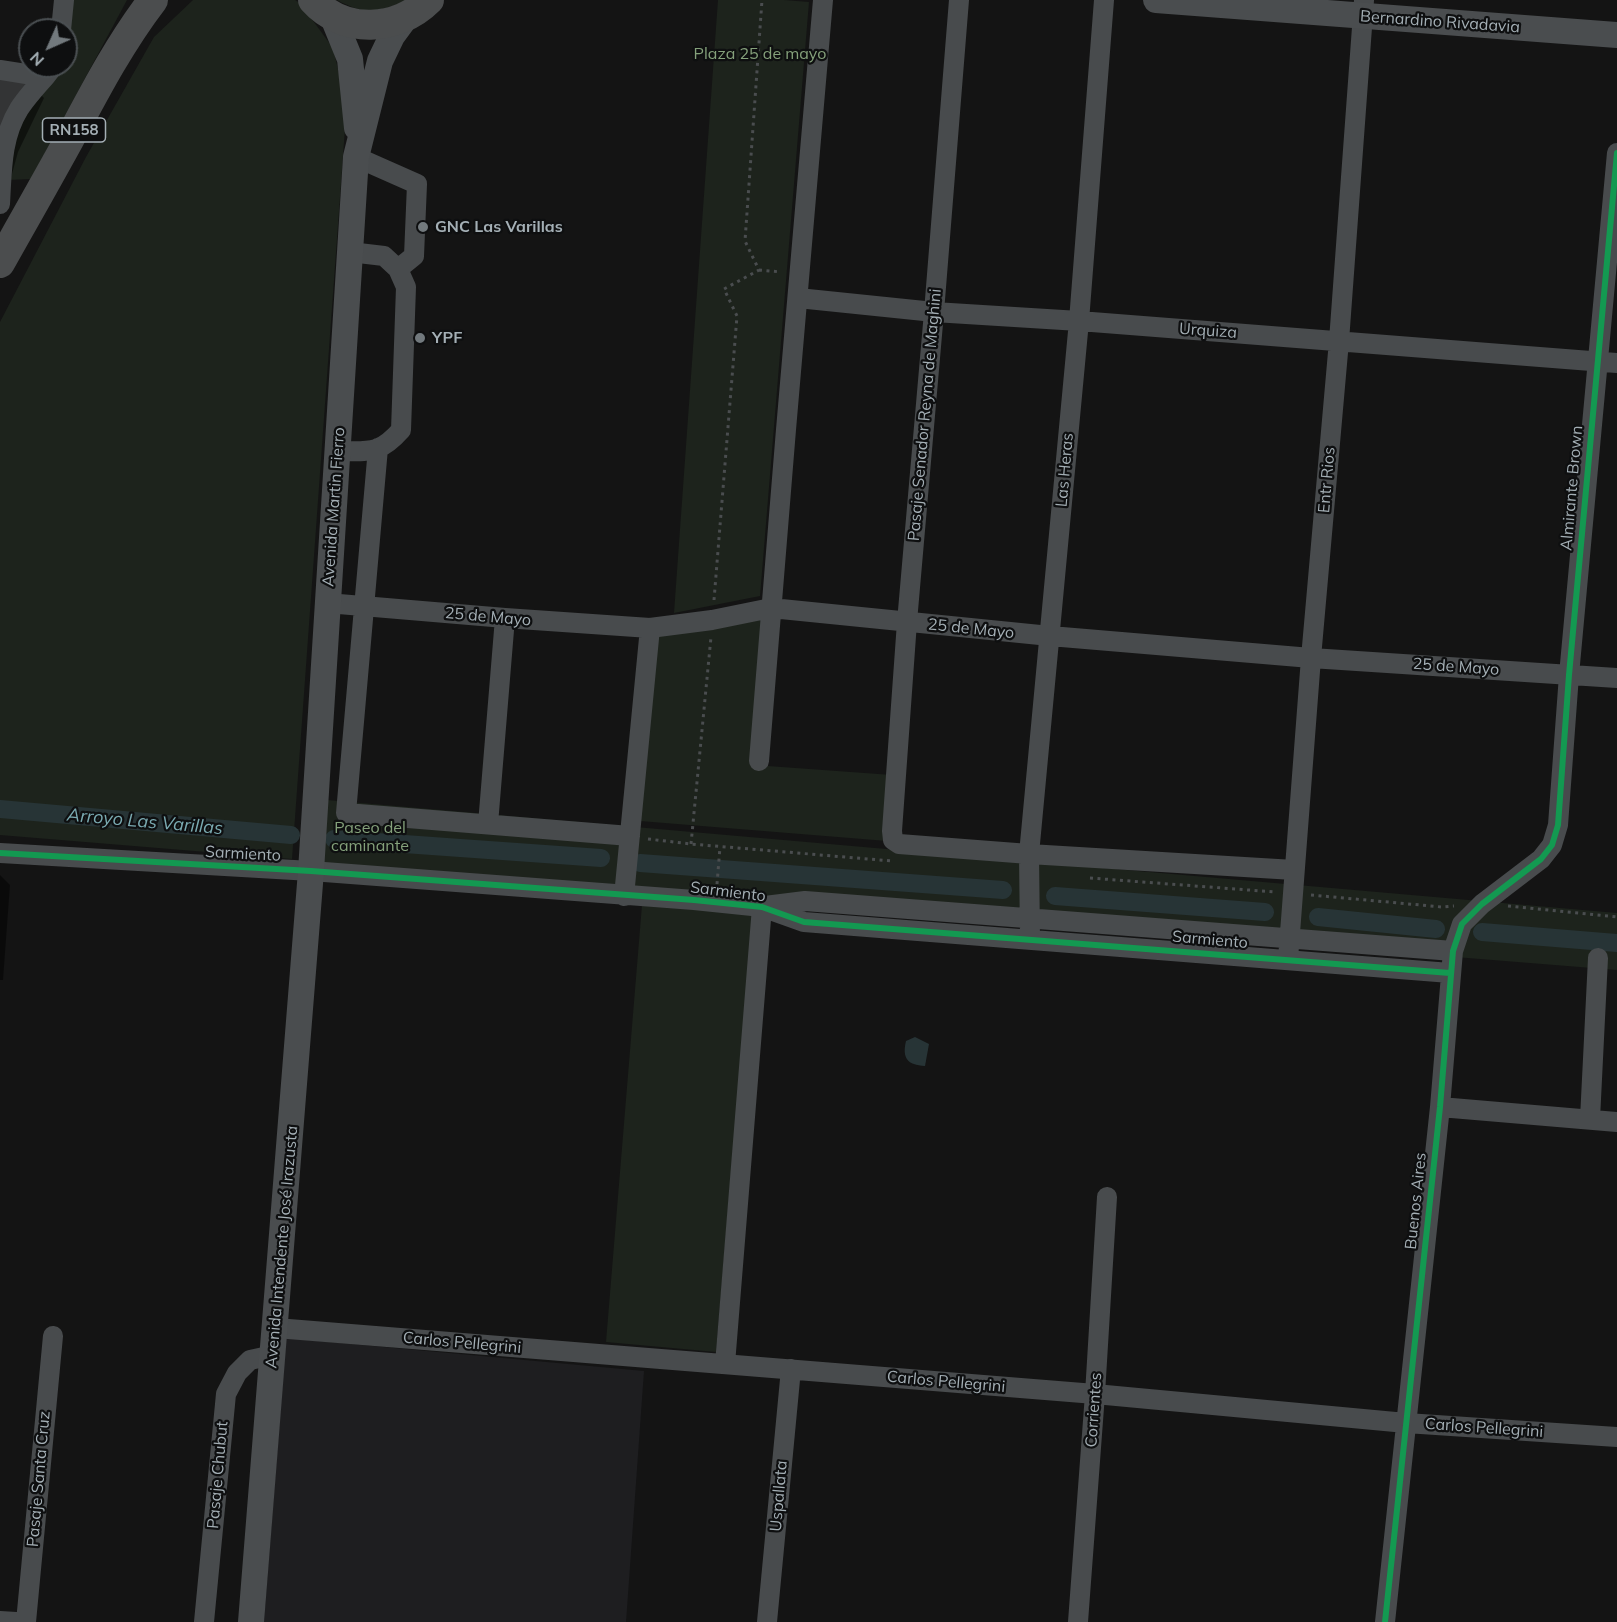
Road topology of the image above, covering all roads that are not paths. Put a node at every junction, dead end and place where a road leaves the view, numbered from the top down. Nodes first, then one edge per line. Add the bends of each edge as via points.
1 (64, 0) edge
2 (153, 0) edge
3 (823, 0) edge
4 (959, 0) edge
5 (1104, 0) edge
6 (1156, 0) edge
7 (323, 7) edge
8 (1363, 8) edge
9 (418, 9) edge
10 (62, 18) edge
11 (1617, 35) edge
12 (0, 70) edge
13 (18, 70) edge
14 (43, 78) edge
15 (357, 150) junction
16 (1617, 153) edge
17 (1, 195) edge
18 (0, 204) edge
19 (32, 207) junction
20 (350, 252) junction
21 (0, 263) edge
22 (398, 269) junction
23 (798, 298) junction
24 (934, 312) junction
25 (1079, 321) junction
26 (1339, 341) junction
27 (1607, 362) edge
28 (378, 448) junction
29 (337, 452) junction
30 (327, 603) junction
31 (364, 606) junction
32 (771, 608) junction
33 (505, 618) junction
34 (906, 622) junction
35 (650, 628) junction
36 (1050, 636) junction
37 (1311, 658) junction
38 (1569, 675) junction
39 (1617, 678) edge
40 (759, 761) dead end
41 (488, 824) junction
42 (630, 836) junction
43 (0, 853) edge
44 (1029, 854) junction
45 (1294, 870) junction
46 (311, 871) junction
47 (624, 896) junction
48 (762, 907) junction
49 (1030, 917) junction
50 (1290, 938) junction
51 (1457, 938) junction
52 (1030, 939) junction
53 (1598, 958) dead end
54 (1288, 959) junction
55 (1450, 974) junction
56 (1440, 1107) junction
57 (1590, 1119) junction
58 (1617, 1122) edge
59 (1107, 1197) dead end
60 (276, 1328) junction
61 (53, 1336) dead end
62 (273, 1355) junction
63 (725, 1364) junction
64 (791, 1370) junction
65 (1095, 1394) junction
66 (1406, 1423) junction
67 (1617, 1437) edge
68 (0, 1621) edge
69 (16, 1622) edge
70 (26, 1622) edge
71 (204, 1622) edge
72 (251, 1622) edge
73 (767, 1622) edge
74 (1078, 1622) edge
75 (1385, 1622) edge

1 - 10 street
2 - 19 highway, RN158 via 107,69
3 - 23 street
4 - 24 street, Pasaje Senador Reyna de Maghini
5 - 25 street, Las Heras
6 - 8 main road, Bernardino Rivadavia
7 - 9 highway via 350,22 369,25 388,24
7 - 15 main road, Avenida Martin Fierro via 350,59
8 - 11 main road, Bernardino Rivadavia
8 - 26 street, Entr Rios
9 - 15 main road, Avenida Martin Fierro via 392,36 380,61
12 - 13 street
14 - 17 street via 19,109 7,137
15 - 20 main road, Avenida Martin Fierro
15 - 22 street via 417,184 414,256
16 - 27 street, Almirante Brown
17 - 18 street
17 - 19 street
19 - 21 highway, RN158
20 - 22 street via 384,256
20 - 29 main road, Avenida Martin Fierro
22 - 28 street via 406,287 401,430
23 - 24 street, Urquiza
23 - 32 street
24 - 25 street, Urquiza
24 - 34 street, Pasaje Senador Reyna de Maghini
25 - 26 street, Urquiza
25 - 36 street, Las Heras
26 - 27 street, Urquiza
26 - 37 street, Entr Rios
27 - 38 street, Almirante Brown
28 - 29 street
28 - 31 street
29 - 30 main road, Avenida Martin Fierro
30 - 31 street, 25 de Mayo
30 - 46 main road, Avenida Martin Fierro
31 - 33 street, 25 de Mayo
31 - 41 street via 346,813
32 - 34 street, 25 de Mayo
32 - 35 street, 25 de Mayo
32 - 40 street
33 - 35 street, 25 de Mayo
33 - 41 street
34 - 36 street, 25 de Mayo
34 - 44 street, Pasaje Senador Reyna de Maghini via 893,840 899,844
35 - 42 street
36 - 37 street, 25 de Mayo
36 - 44 street, Las Heras
37 - 38 street, 25 de Mayo
37 - 45 street, Entr Rios
38 - 39 street, 25 de Mayo
38 - 51 street, Almirante Brown via 1558,825 1552,845 1541,859 1482,904
41 - 42 street
42 - 47 street
43 - 46 street, Sarmiento
44 - 45 street
44 - 49 street, Las Heras
45 - 50 street, Entr Rios
46 - 47 street, Sarmiento
46 - 60 main road, Avenida Intendente José Irazusta
47 - 48 street, Sarmiento
48 - 49 street via 805,901
48 - 52 street, Sarmiento via 804,922
48 - 63 street
49 - 50 street
49 - 52 street, Las Heras
50 - 51 street
50 - 54 street, Entr Rios
51 - 55 street, Buenos Aires
52 - 54 street, Sarmiento
53 - 57 street
54 - 55 street, Sarmiento
55 - 56 street, Buenos Aires
56 - 57 street
56 - 66 street, Buenos Aires
57 - 58 street
59 - 65 street, Corrientes
60 - 62 main road, Avenida Intendente José Irazusta
60 - 63 street, Carlos Pellegrini
61 - 70 street, Pasaje Santa Cruz
62 - 71 street, Pasaje Chubut via 250,1360 237,1373 226,1394
62 - 72 main road, Avenida Intendente José Irazusta
63 - 64 street, Carlos Pellegrini
64 - 65 street, Carlos Pellegrini
64 - 73 street, Uspallata
65 - 66 street, Carlos Pellegrini
65 - 74 street, Corrientes
66 - 67 street, Carlos Pellegrini
66 - 75 street, Buenos Aires
68 - 69 street

